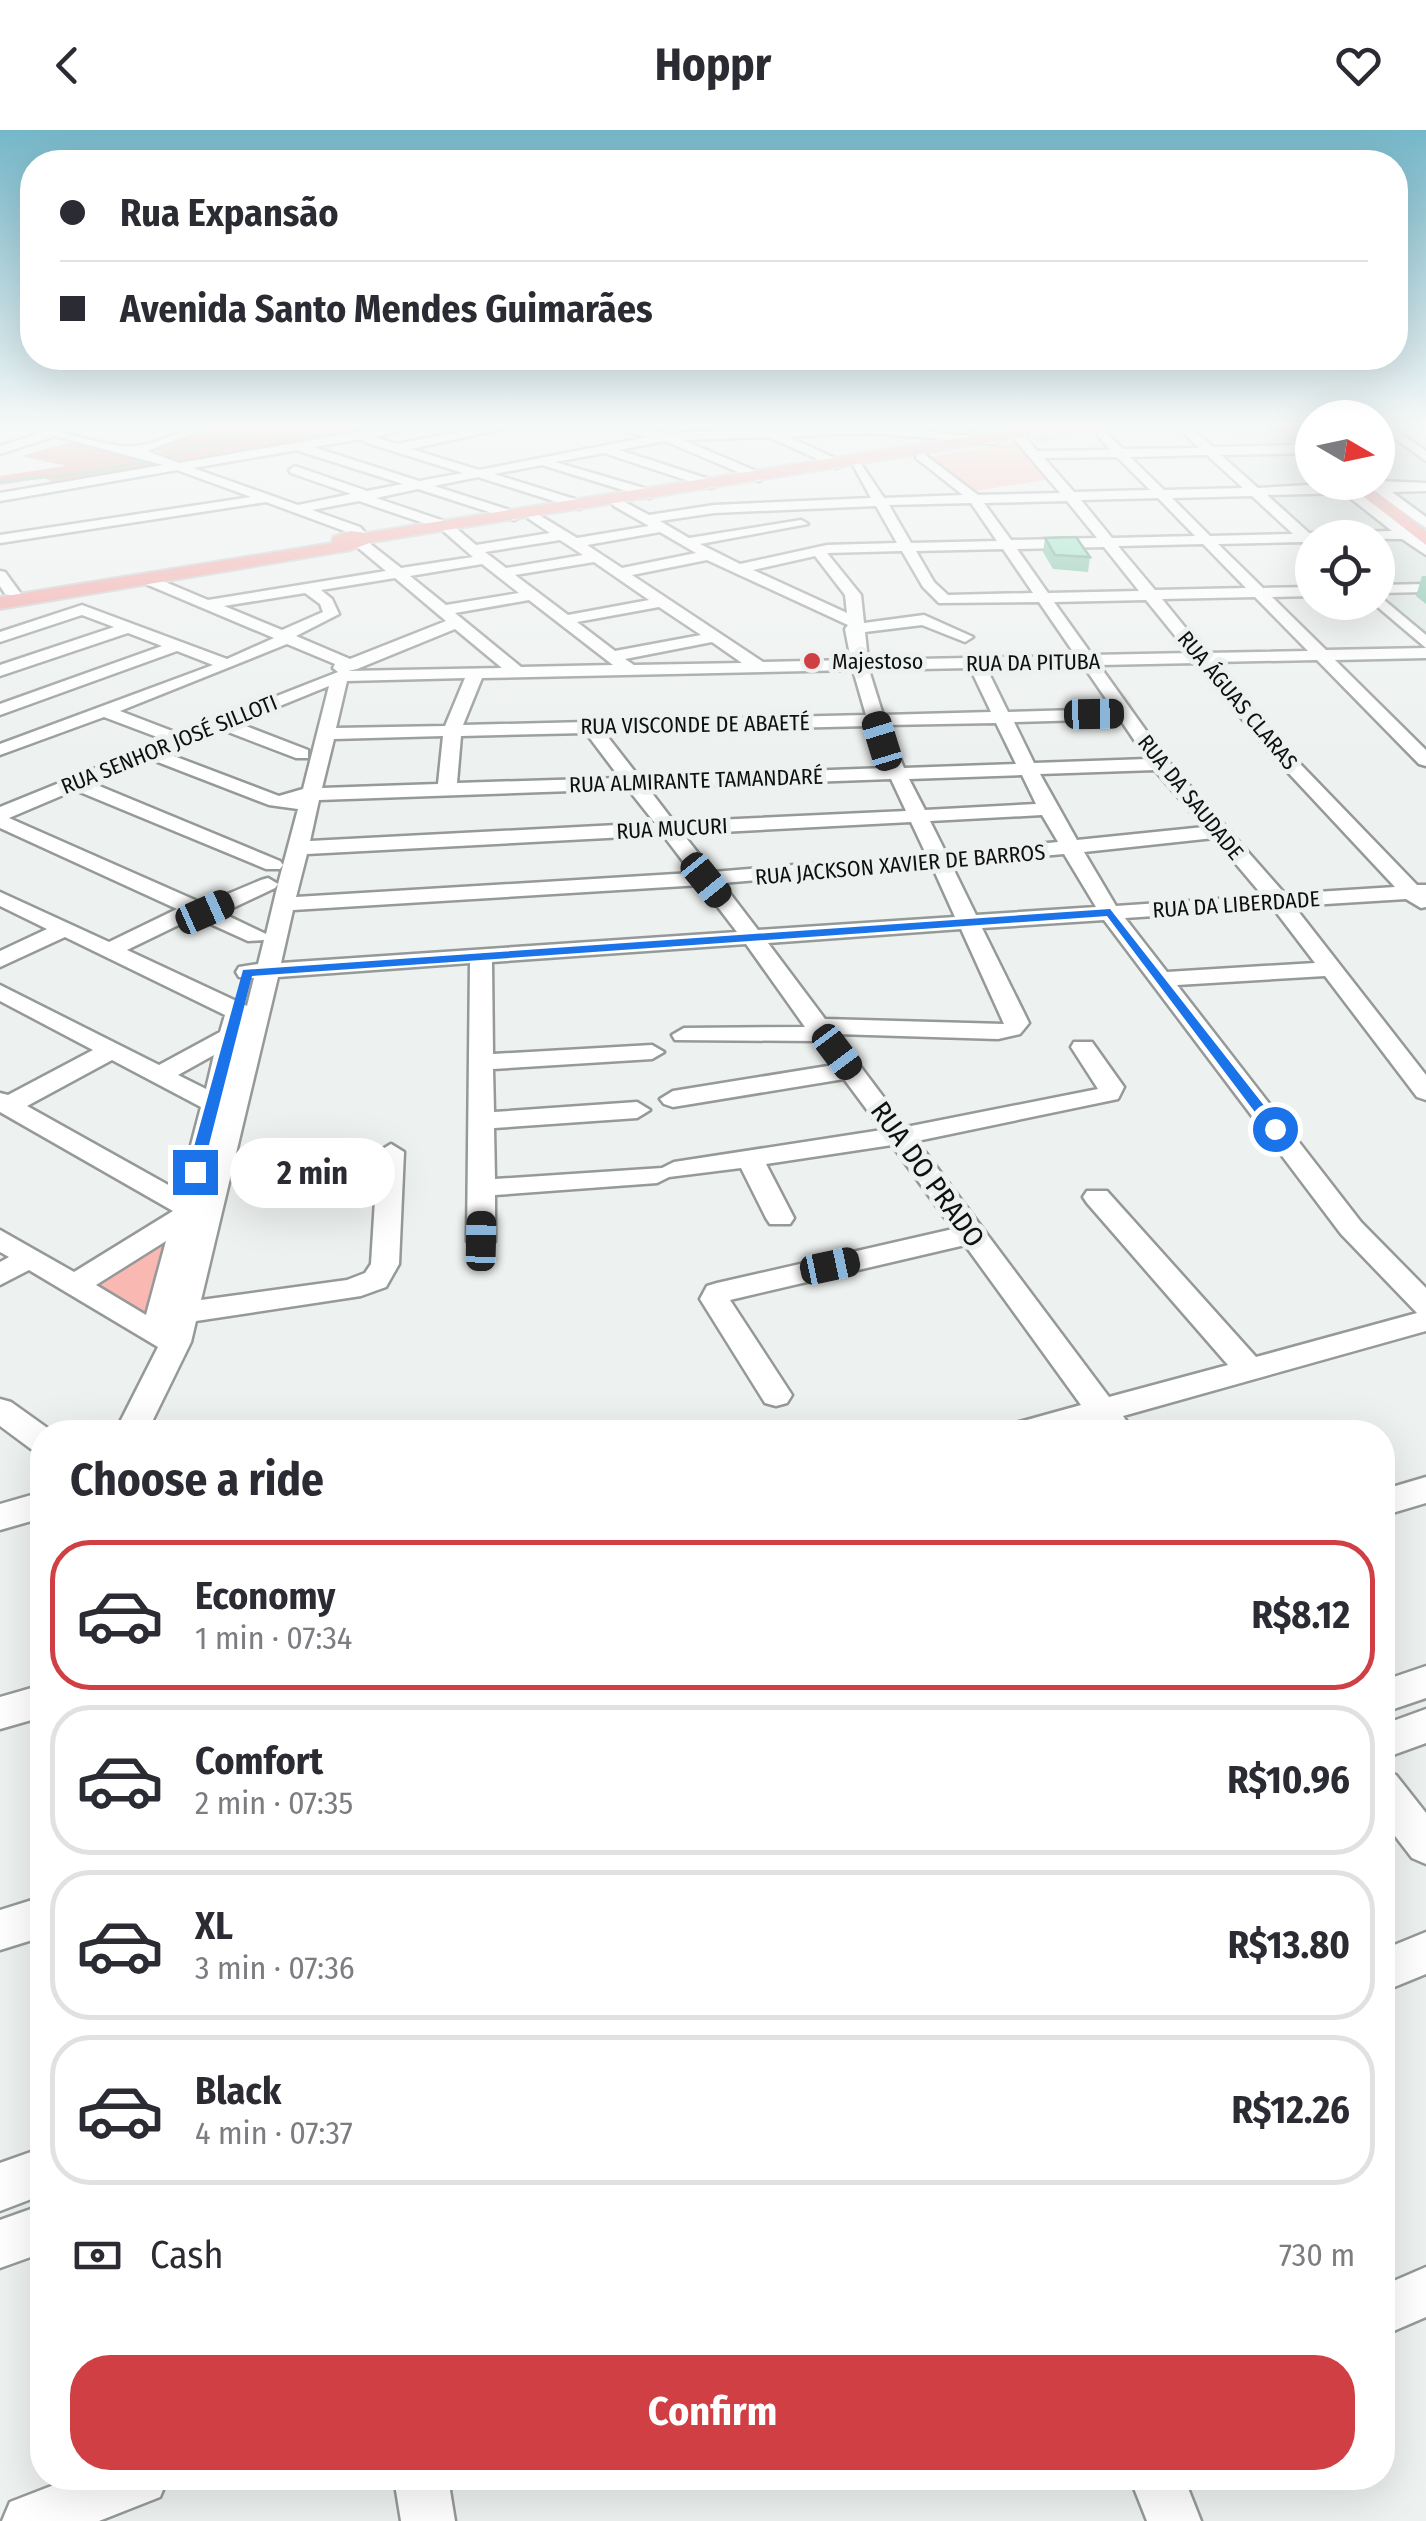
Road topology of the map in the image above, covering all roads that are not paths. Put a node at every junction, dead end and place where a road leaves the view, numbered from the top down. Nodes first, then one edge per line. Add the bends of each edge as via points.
1 (350, 538) edge
2 (365, 538) edge
3 (458, 538) edge
4 (579, 538) edge
5 (679, 538) edge
6 (715, 538) edge
7 (812, 538) edge
8 (904, 538) edge
9 (1003, 538) edge
10 (1104, 538) edge
11 (353, 539) junction
12 (567, 539) junction
13 (1208, 539) junction
14 (1395, 539) edge
15 (1421, 539) edge
16 (1295, 540) edge
17 (1107, 541) junction
18 (687, 542) junction
19 (1008, 544) junction
20 (910, 547) junction
21 (823, 550) junction
22 (479, 554) junction
23 (709, 555) junction
24 (594, 558) junction
25 (738, 569) junction
26 (400, 572) junction
27 (618, 572) junction
28 (504, 574) junction
29 (0, 575) edge
30 (146, 579) junction
31 (308, 588) junction
32 (1426, 588) edge
33 (1395, 589) edge
34 (1295, 591) edge
35 (1260, 592) junction
36 (533, 595) junction
37 (1152, 596) junction
38 (4, 598) edge
39 (1044, 599) junction
40 (661, 602) junction
41 (204, 605) junction
42 (445, 610) junction
43 (1395, 615) edge
44 (566, 620) junction
45 (459, 622) junction
46 (853, 626) junction
47 (127, 628) junction
48 (0, 637) edge
49 (714, 637) junction
50 (964, 637) dead end
51 (283, 638) junction
52 (1426, 642) edge
53 (177, 646) junction
54 (0, 649) edge
55 (62, 650) junction
56 (1426, 653) edge
57 (614, 656) junction
58 (1321, 656) junction
59 (1201, 659) junction
60 (30, 661) junction
61 (1088, 661) junction
62 (976, 664) junction
63 (228, 665) junction
64 (860, 667) junction
65 (761, 668) junction
66 (113, 669) junction
67 (0, 671) edge
68 (631, 671) junction
69 (517, 672) junction
70 (476, 673) junction
71 (334, 674) junction
72 (80, 681) junction
73 (133, 700) junction
74 (0, 710) edge
75 (103, 711) junction
76 (1125, 714) junction
77 (1003, 717) junction
78 (876, 720) junction
79 (222, 722) junction
80 (590, 726) junction
81 (453, 729) junction
82 (325, 734) junction
83 (172, 737) junction
84 (0, 750) edge
85 (150, 752) junction
86 (302, 754) junction
87 (1426, 760) edge
88 (1160, 764) junction
89 (1028, 768) junction
90 (896, 772) junction
91 (75, 783) junction
92 (632, 783) junction
93 (448, 789) junction
94 (299, 799) junction
95 (0, 806) edge
96 (1048, 810) junction
97 (917, 816) junction
98 (0, 817) edge
99 (666, 827) junction
100 (1218, 832) junction
101 (296, 848) junction
102 (1071, 849) junction
103 (939, 862) junction
104 (706, 880) junction
105 (274, 885) junction
106 (1421, 897) edge
107 (0, 898) edge
108 (1278, 902) junction
109 (200, 910) junction
110 (1110, 912) junction
111 (968, 922) junction
112 (63, 930) junction
113 (256, 936) junction
114 (753, 938) junction
115 (109, 950) junction
116 (481, 957) junction
117 (0, 960) edge
118 (1331, 969) junction
119 (257, 972) junction
120 (1162, 979) junction
121 (0, 992) edge
122 (234, 1024) junction
123 (820, 1030) junction
124 (684, 1035) dead end
125 (1083, 1047) dead end
126 (112, 1050) junction
127 (652, 1052) dead end
128 (482, 1062) junction
129 (851, 1070) junction
130 (160, 1075) junction
131 (1426, 1092) edge
132 (673, 1099) dead end
133 (4, 1103) edge
134 (213, 1104) junction
135 (637, 1110) dead end
136 (482, 1121) junction
137 (899, 1135) junction
138 (391, 1152) dead end
139 (750, 1158) junction
140 (482, 1188) junction
141 (1096, 1197) dead end
142 (185, 1212) junction
143 (780, 1218) dead end
144 (972, 1234) junction
145 (0, 1239) edge
146 (481, 1241) dead end
147 (28, 1258) junction
148 (0, 1275) edge
149 (74, 1285) junction
150 (1426, 1306) edge
151 (1426, 1321) edge
152 (172, 1330) junction
153 (1250, 1370) junction
154 (776, 1395) dead end
155 (0, 1410) edge
156 (136, 1420) edge
157 (1109, 1420) edge
158 (1115, 1420) edge
159 (30, 1432) edge
160 (1426, 1490) edge
161 (1395, 1499) edge
162 (30, 1508) edge
163 (0, 1517) edge
164 (1426, 1682) edge
165 (1395, 1693) edge
166 (30, 1704) edge
167 (0, 1713) edge
168 (1426, 1726) edge
169 (1395, 1737) edge
170 (1395, 1804) edge
171 (1426, 1845) edge
172 (30, 1921) edge
173 (0, 1930) edge
174 (1426, 1953) edge
175 (1395, 1966) edge
176 (30, 2177) edge
177 (0, 2188) edge
178 (30, 2233) edge
179 (0, 2244) edge
180 (1426, 2292) edge
181 (1395, 2305) edge
182 (109, 2490) edge
183 (423, 2490) edge
184 (1162, 2490) edge
185 (28, 2521) edge
186 (428, 2521) edge
187 (1174, 2521) edge

1 - 11 street
2 - 11 main road
3 - 22 street
4 - 12 street
5 - 18 street
6 - 18 street
7 - 21 street
8 - 20 street
9 - 19 street, RUA DA SAUDADE
10 - 17 street, RUA ÁGUAS CLARAS
11 - 26 street
11 - 30 main road
11 - 38 main road
12 - 22 street
12 - 24 street
13 - 16 street
13 - 17 street
13 - 35 street
14 - 15 street
17 - 19 street
17 - 37 street, RUA ÁGUAS CLARAS
18 - 23 street
19 - 20 street
19 - 39 street, RUA DA SAUDADE
20 - 21 street
20 - 39 street via 944,600
21 - 25 street
21 - 46 street via 853,596
22 - 26 street
22 - 28 street
23 - 25 street
23 - 27 street
24 - 27 street
24 - 28 street
25 - 46 street
26 - 31 street
26 - 42 street
27 - 40 street
28 - 36 street
29 - 38 street
30 - 38 main road
30 - 41 street
31 - 41 street
31 - 51 street via 331,614
32 - 33 street
34 - 35 street
35 - 37 street
35 - 58 street
36 - 42 street
36 - 44 street
37 - 39 street
37 - 59 street, RUA ÁGUAS CLARAS
39 - 61 street, RUA DA SAUDADE
40 - 44 street
40 - 49 street
41 - 51 street
42 - 45 street
43 - 52 street
44 - 57 street
45 - 69 street
45 - 71 street
46 - 50 street via 924,620
46 - 64 street
47 - 48 street via 82,610
47 - 53 street
47 - 55 street
49 - 57 street
49 - 65 street
51 - 63 street
51 - 71 street
53 - 63 street
53 - 66 street
54 - 60 street
55 - 60 street
55 - 66 street
56 - 58 street, RUA DA PITUBA
57 - 68 street
58 - 59 street, RUA DA PITUBA
58 - 87 street
59 - 61 street, RUA DA PITUBA
59 - 106 street, RUA ÁGUAS CLARAS via 1274,747
60 - 67 street
61 - 62 street, RUA DA PITUBA
61 - 76 street, RUA DA SAUDADE
62 - 64 street, RUA DA PITUBA
62 - 77 street
63 - 73 street
64 - 65 street, RUA DA PITUBA
64 - 78 street
65 - 68 street, RUA DA PITUBA
66 - 72 street
68 - 69 street, RUA DA PITUBA
69 - 70 street, RUA DA PITUBA
70 - 71 street, RUA DA PITUBA
70 - 81 street
71 - 79 street, RUA SENHOR JOSÉ SILLOTI
71 - 82 street
71 - 83 street, RUA SENHOR JOSÉ SILLOTI
71 - 86 street
72 - 73 street
72 - 74 street
73 - 75 street
75 - 83 street
75 - 84 street
76 - 77 street, RUA VISCONDE DE ABAETÉ
76 - 88 street, RUA DA SAUDADE
77 - 78 street, RUA VISCONDE DE ABAETÉ
77 - 89 street
78 - 80 street, RUA VISCONDE DE ABAETÉ
78 - 90 street
79 - 85 street, RUA SENHOR JOSÉ SILLOTI
79 - 86 street
80 - 81 street, RUA VISCONDE DE ABAETÉ
80 - 92 street, RUA DO PRADO
81 - 82 street, RUA VISCONDE DE ABAETÉ
81 - 93 street
82 - 94 street
83 - 95 street, RUA SENHOR JOSÉ SILLOTI
85 - 91 street, RUA SENHOR JOSÉ SILLOTI
85 - 94 street
86 - 94 street
88 - 89 street, RUA ALMIRANTE TAMANDARÉ
88 - 100 street, RUA DA SAUDADE
89 - 90 street, RUA ALMIRANTE TAMANDARÉ
89 - 96 street
90 - 92 street, RUA ALMIRANTE TAMANDARÉ
90 - 97 street
91 - 98 street, RUA SENHOR JOSÉ SILLOTI
91 - 105 street
92 - 93 street, RUA ALMIRANTE TAMANDARÉ
92 - 99 street, RUA DO PRADO
93 - 94 street, RUA ALMIRANTE TAMANDARÉ
94 - 101 street
94 - 105 street
96 - 97 street, RUA MUCURI
96 - 102 street
97 - 99 street, RUA MUCURI
97 - 103 street
98 - 109 street
99 - 101 street, RUA MUCURI
99 - 104 street, RUA DO PRADO
100 - 102 street, RUA JACKSON XAVIER DE BARROS
100 - 108 street, RUA DA SAUDADE
101 - 105 street
102 - 103 street, RUA JACKSON XAVIER DE BARROS
102 - 110 street
103 - 104 street, RUA JACKSON XAVIER DE BARROS
103 - 111 street
104 - 105 street, RUA JACKSON XAVIER DE BARROS
104 - 114 street, RUA DO PRADO
105 - 109 street
105 - 113 street
105 - 119 street
106 - 108 street, RUA DA LIBERDADE
107 - 112 street
108 - 110 street, RUA DA LIBERDADE
108 - 118 street, RUA DA SAUDADE
109 - 113 street
109 - 115 street
110 - 111 street, RUA DA LIBERDADE
110 - 120 street
111 - 114 street, RUA DA LIBERDADE
111 - 123 street via 1016,1023 1012,1029
112 - 115 street
112 - 117 street
113 - 119 street
114 - 116 street, RUA DA LIBERDADE
114 - 123 street, RUA DO PRADO
115 - 122 street
116 - 119 street, RUA DA LIBERDADE
116 - 128 street
118 - 120 street
118 - 131 street, RUA DA SAUDADE
119 - 122 street
119 - 152 street
120 - 150 street via 1351,1228
121 - 126 street
122 - 130 street
122 - 134 street
123 - 124 street
123 - 129 street, RUA DO PRADO
125 - 137 street via 1111,1087 1108,1094
126 - 130 street
126 - 133 street
127 - 128 street
128 - 136 street
129 - 132 street
129 - 137 street, RUA DO PRADO
130 - 134 street
133 - 142 street
134 - 142 street
135 - 136 street
136 - 140 street
137 - 139 street
137 - 144 street, RUA DO PRADO
138 - 152 street via 385,1264 376,1280
139 - 140 street via 666,1173
139 - 143 street
140 - 146 street
141 - 153 street
142 - 149 street
142 - 152 street
144 - 154 street via 717,1292 715,1299
144 - 157 street, RUA DO PRADO
145 - 147 street
147 - 148 street
147 - 149 street
149 - 152 street
151 - 153 street
152 - 156 street
153 - 158 street
155 - 159 street
160 - 161 street
162 - 163 street
164 - 165 street
166 - 167 street
168 - 169 street
170 - 171 street
172 - 173 street
174 - 175 street
176 - 177 street
178 - 179 street
180 - 181 street
182 - 185 street
183 - 186 street
184 - 187 street

